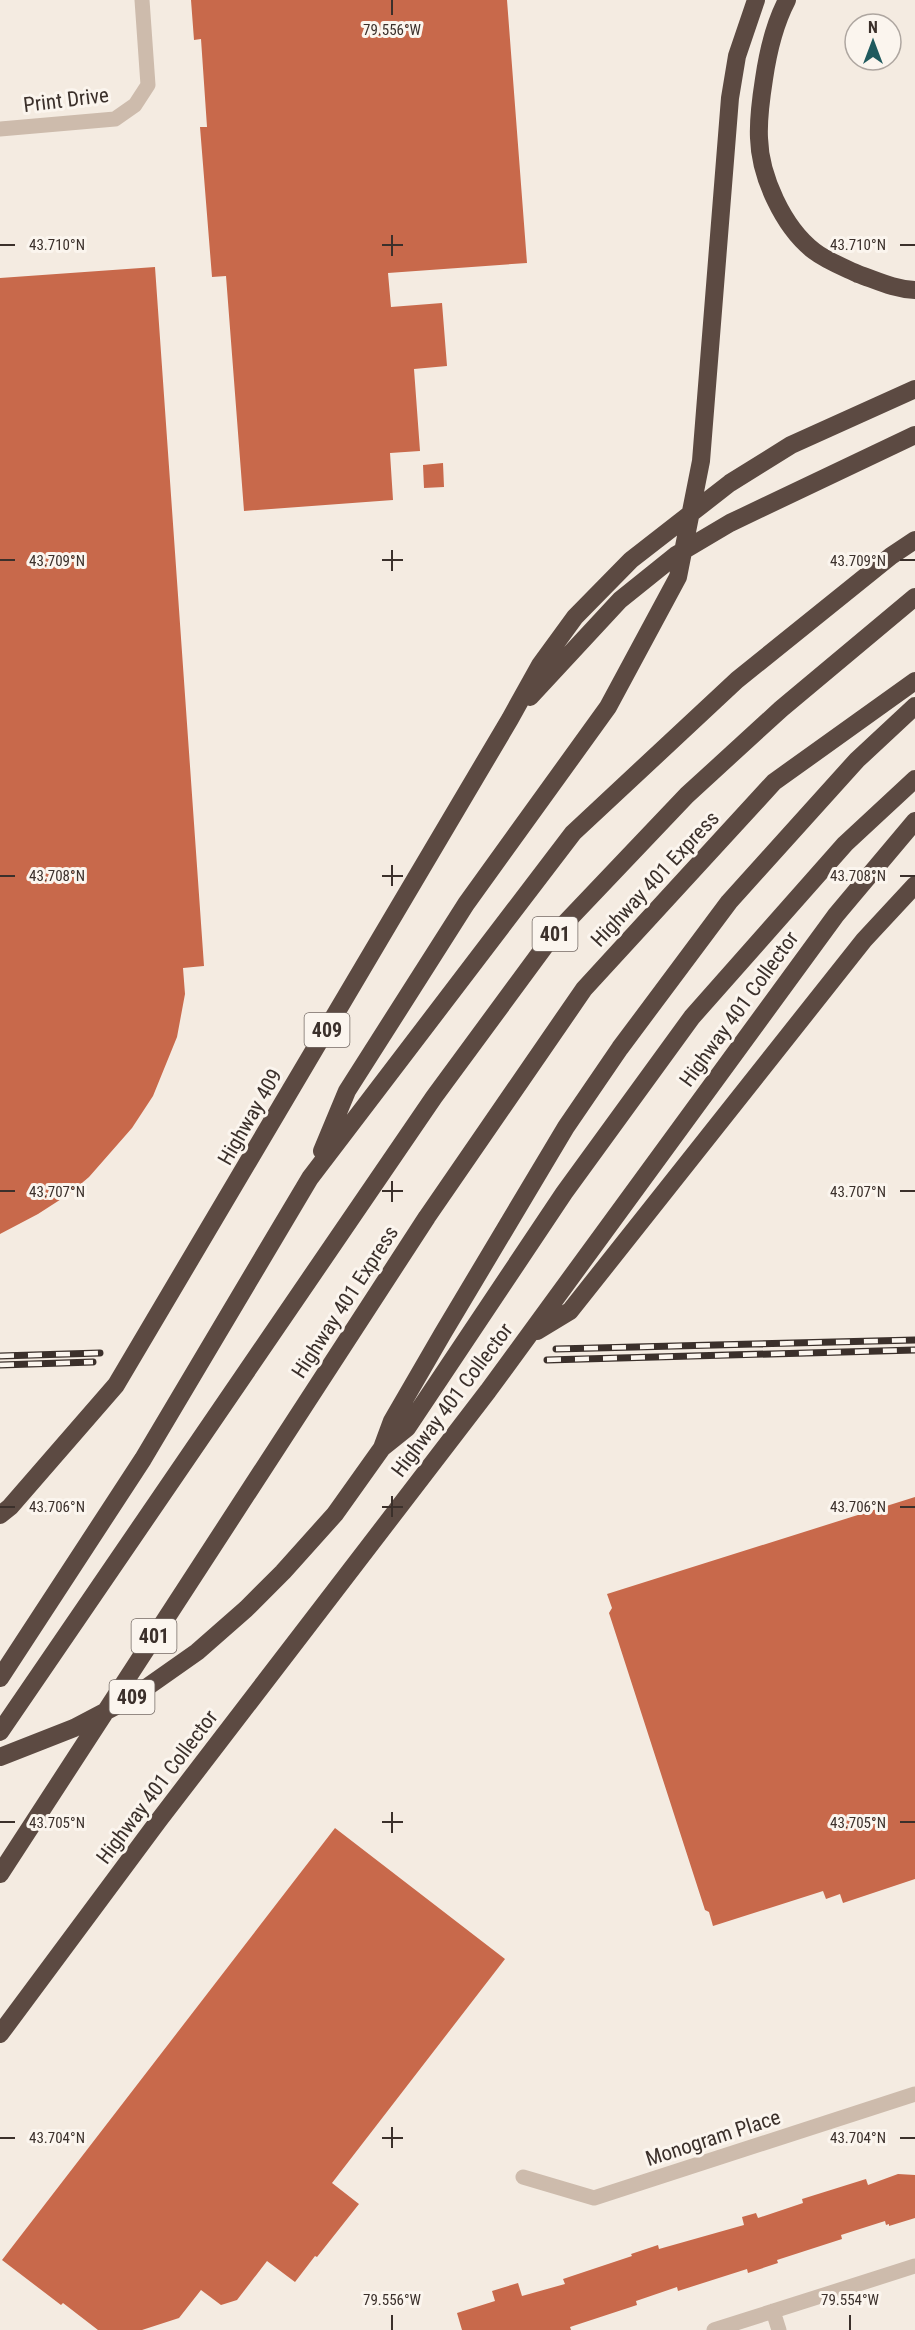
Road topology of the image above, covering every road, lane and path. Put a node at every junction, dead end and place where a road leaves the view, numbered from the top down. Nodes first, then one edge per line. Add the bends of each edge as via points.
1 (142, 0) edge
2 (756, 0) edge
3 (787, 0) edge
4 (0, 129) edge
5 (915, 290) edge
6 (915, 389) edge
7 (915, 435) edge
8 (915, 540) edge
9 (915, 597) edge
10 (915, 681) edge
11 (915, 706) edge
12 (510, 720) junction
13 (915, 779) edge
14 (915, 820) edge
15 (915, 885) edge
16 (310, 1178) junction
17 (528, 1336) junction
18 (382, 1448) junction
19 (0, 1515) edge
20 (0, 1678) edge
21 (0, 1732) edge
22 (0, 1757) edge
23 (0, 1874) edge
24 (0, 2034) edge
25 (915, 2094) edge
26 (523, 2177) dead end
27 (915, 2266) edge
28 (773, 2311) junction
29 (714, 2330) edge
30 (779, 2330) edge

1 - 4 street, Print Drive via 148,85 135,105 115,119
2 - 16 highway via 737,56 730,98 701,461 678,577 608,707 466,904 347,1091
3 - 5 highway via 777,18 760,101 759,140 769,187 789,225 813,250 897,290
6 - 12 highway via 791,445 730,483 631,561 575,617 540,665
7 - 12 highway via 729,523 676,555 620,600
8 - 16 highway, 401 via 737,680 573,833
9 - 21 highway, Highway 401 Express / 401 via 687,795 551,938 434,1097
10 - 23 highway, Highway 401 Express / 401 via 774,782 584,989 427,1217
11 - 18 highway via 857,760 729,902 620,1048 566,1127 443,1333 392,1421
12 - 19 highway, Highway 409 / 409 via 116,1385
13 - 18 highway via 845,844 692,1017 564,1193 407,1428
14 - 17 highway, Highway 401 Collector via 836,915
15 - 17 highway via 864,940 570,1311
16 - 20 highway, 401 via 143,1459
17 - 24 highway, Highway 401 Collector
18 - 22 highway, 409 via 334,1514 283,1572 196,1652 133,1696 74,1728
25 - 26 street, Monogram Place via 594,2198
27 - 28 street
28 - 29 street
28 - 30 street

